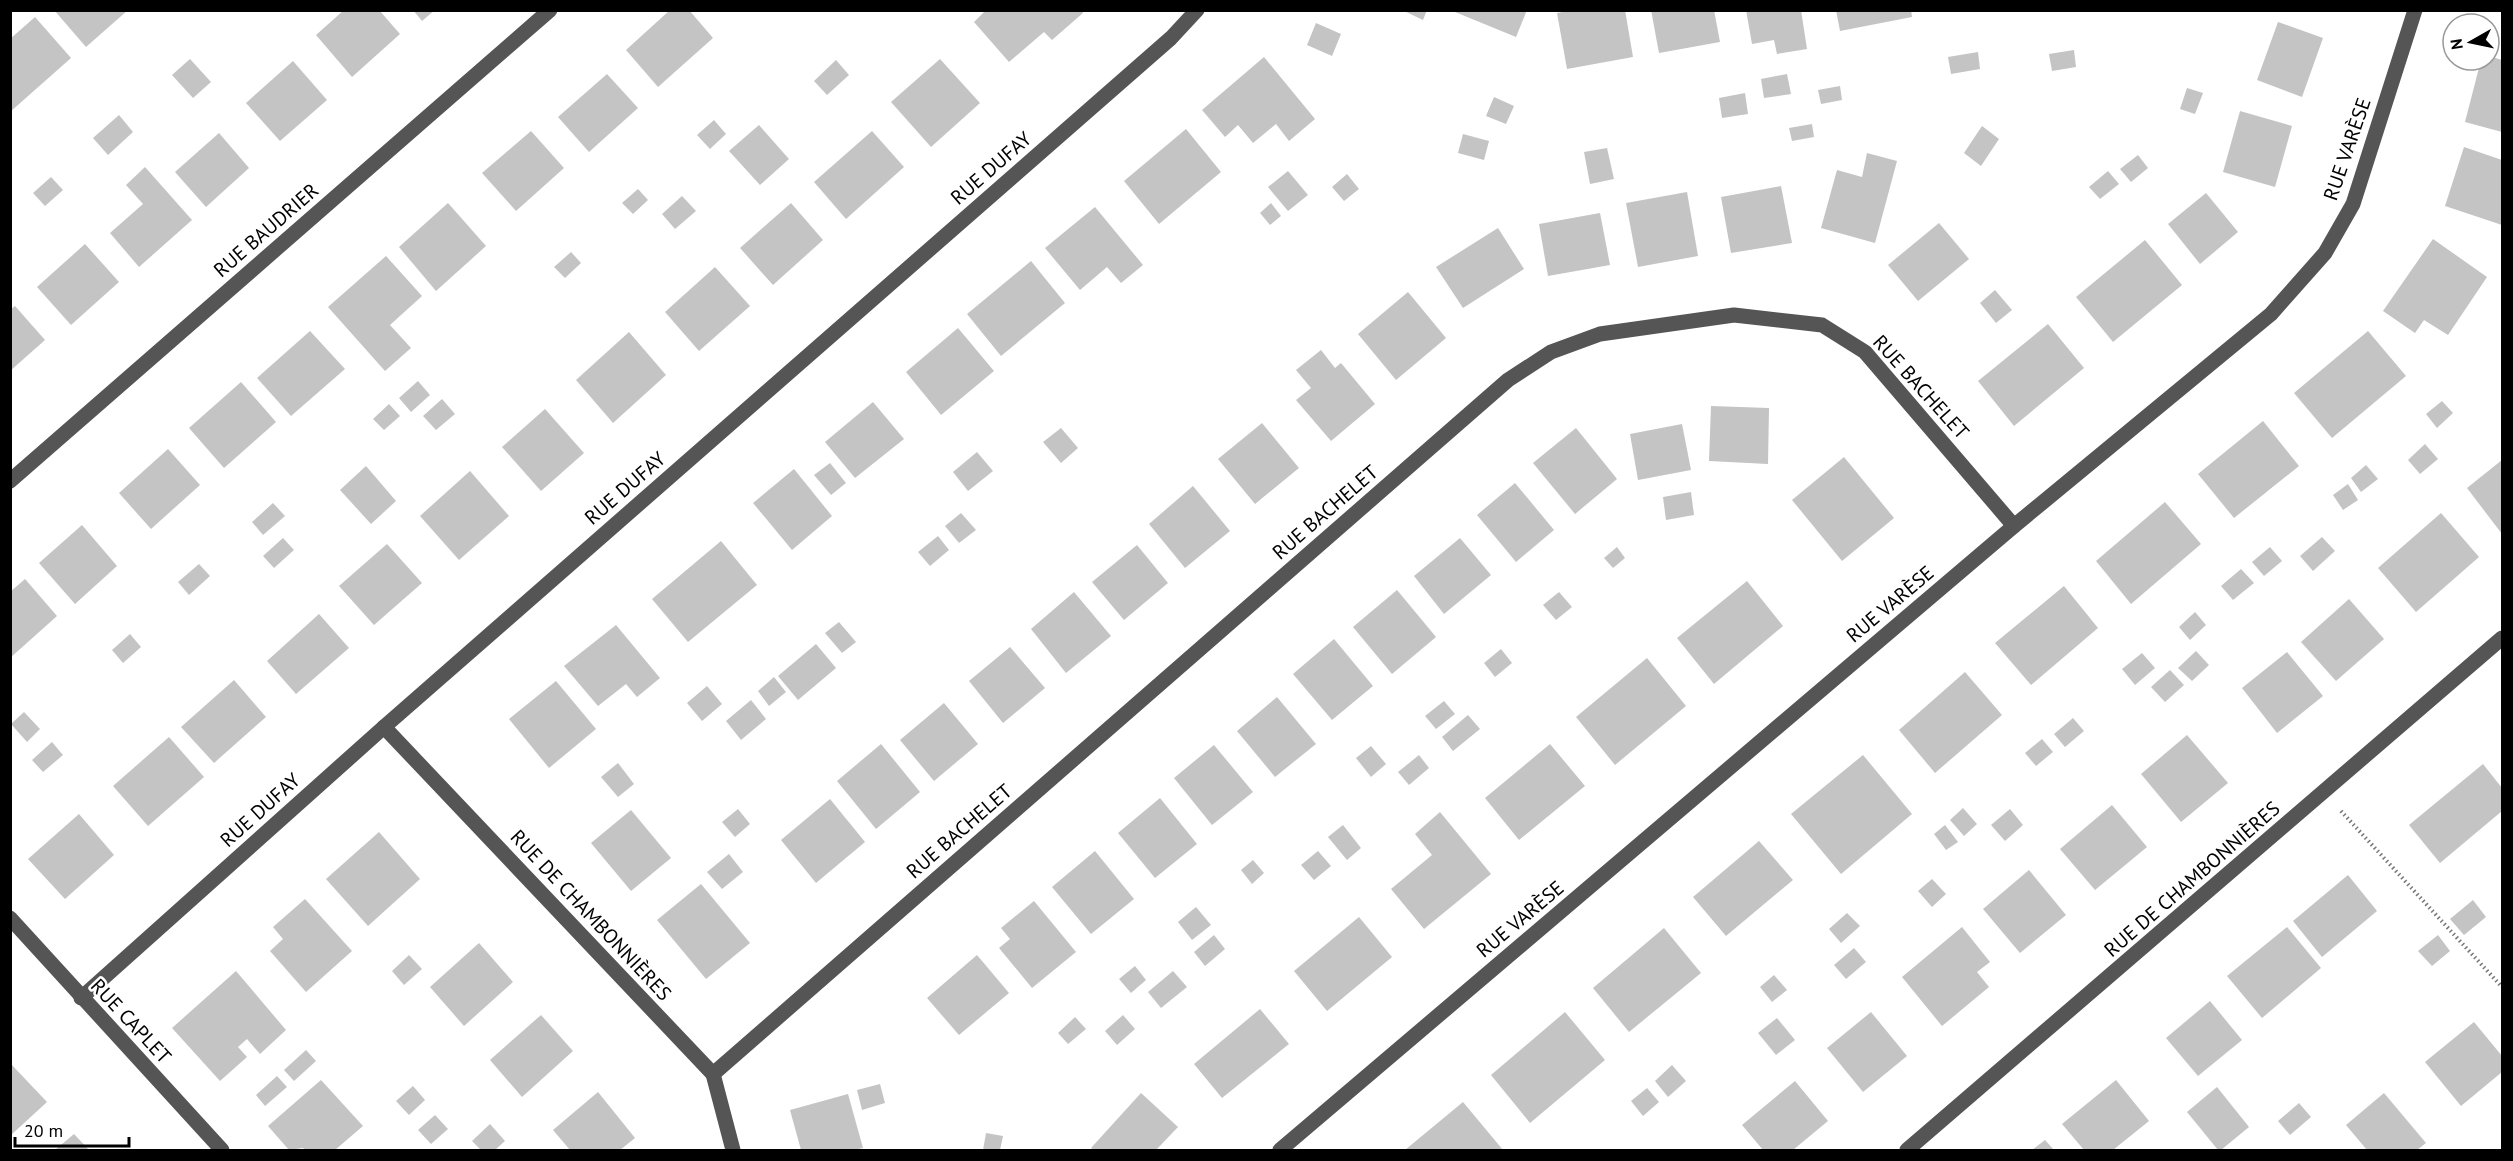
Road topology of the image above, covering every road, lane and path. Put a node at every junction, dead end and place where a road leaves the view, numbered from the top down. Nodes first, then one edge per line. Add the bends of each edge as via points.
1 (550, 10) edge
2 (1197, 10) edge
3 (2415, 10) edge
4 (10, 481) edge
5 (2014, 526) junction
6 (2502, 638) edge
7 (384, 727) junction
8 (2324, 793) junction
9 (10, 918) edge
10 (2502, 987) edge
11 (81, 998) junction
12 (713, 1074) junction
13 (222, 1150) edge
14 (733, 1150) edge
15 (1280, 1150) edge
16 (1907, 1150) edge

1 - 4 street, RUE BAUDRIER
2 - 7 street, RUE DUFAY via 1171,38
3 - 5 street, RUE VARÈSE via 2353,204 2325,253 2271,314
5 - 12 street, RUE BACHELET via 1866,352 1822,325 1734,315 1600,334 1551,352 1508,380
5 - 15 street, RUE VARÈSE
6 - 8 street, RUE DE CHAMBONNIÈRES
7 - 11 street, RUE DUFAY
7 - 12 street, RUE DE CHAMBONNIÈRES
8 - 10 path
8 - 16 street, RUE DE CHAMBONNIÈRES
9 - 11 street, RUE CAPLET
11 - 13 street, RUE CAPLET
12 - 14 street, RUE DE CHAMBONNIÈRES

